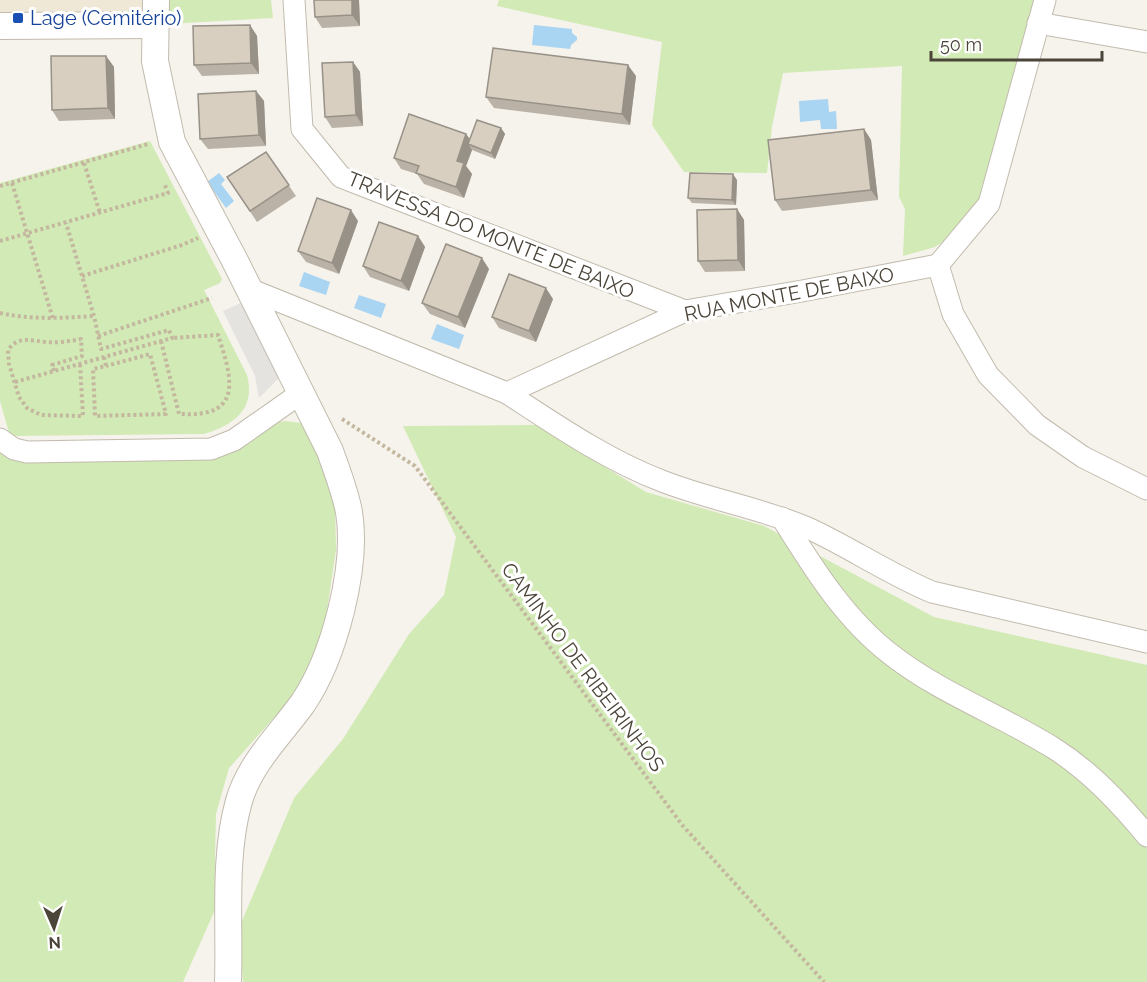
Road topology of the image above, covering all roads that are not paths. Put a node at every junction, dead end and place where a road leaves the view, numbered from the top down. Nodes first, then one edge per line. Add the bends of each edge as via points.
1 (294, 0) edge
2 (1044, 0) edge
3 (156, 13) edge
4 (1038, 23) junction
5 (0, 26) edge
6 (1147, 42) edge
7 (938, 265) junction
8 (249, 289) junction
9 (685, 311) junction
10 (300, 393) junction
11 (507, 393) junction
12 (0, 439) edge
13 (1147, 489) edge
14 (783, 518) junction
15 (1147, 642) edge
16 (1147, 836) edge
17 (228, 982) edge

1 - 9 street, TRAVESSA DO MONTE DE BAIXO via 302,129 341,177
2 - 4 street
3 - 5 street
3 - 8 street via 155,61 172,142
4 - 6 street
4 - 7 street via 989,204
7 - 9 street, RUA MONTE DE BAIXO
7 - 13 street via 953,314 988,375 1037,425 1083,457
8 - 10 street
8 - 11 street
9 - 11 street, RUA MONTE DE BAIXO
10 - 12 street via 234,440 211,449 27,453
10 - 17 street via 342,485 349,514 347,572 342,606 323,668 298,709 250,772 239,801 230,871
11 - 14 street via 651,477
14 - 15 street via 932,592
14 - 16 street via 833,594 879,646 915,671 1055,749 1093,778

